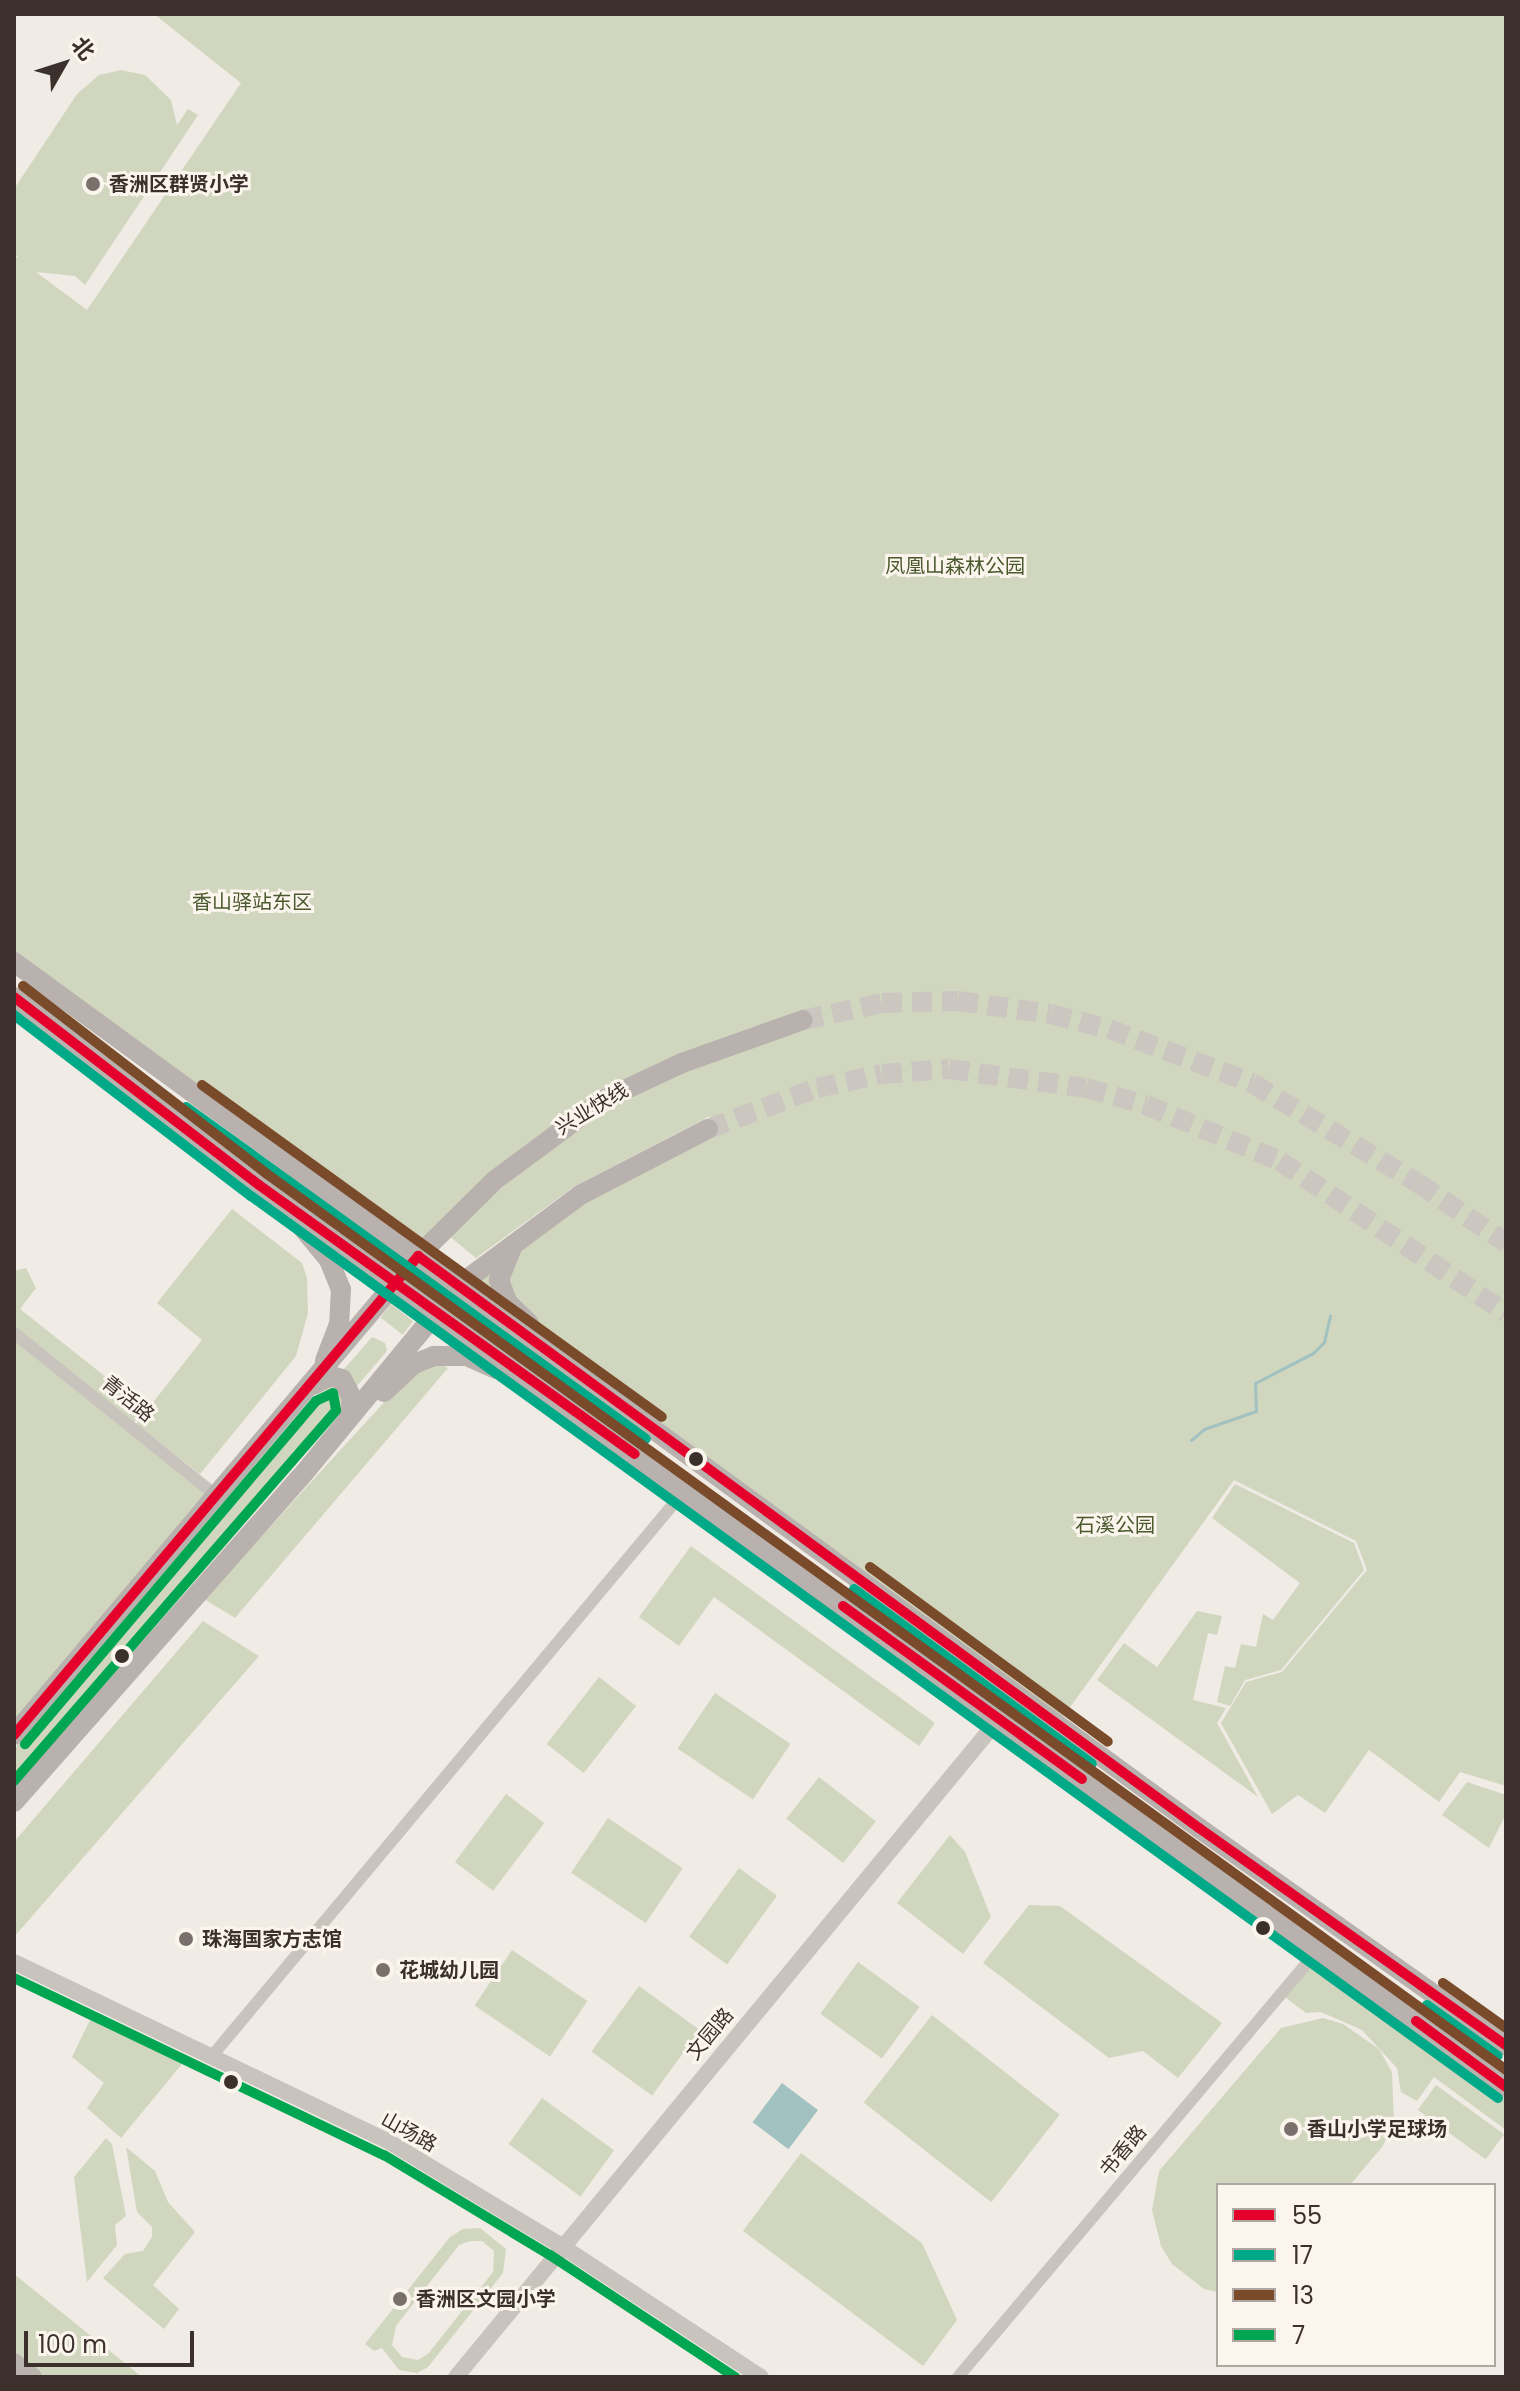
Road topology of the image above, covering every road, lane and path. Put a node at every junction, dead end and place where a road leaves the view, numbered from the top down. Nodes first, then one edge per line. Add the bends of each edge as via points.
1 (14, 962) edge
2 (14, 997) edge
3 (803, 1020) tunnel mouth
4 (708, 1129) tunnel mouth
5 (259, 1185) junction
6 (517, 1239) junction
7 (418, 1256) junction
8 (395, 1284) junction
9 (459, 1285) junction
10 (435, 1312) junction
11 (14, 1333) edge
12 (313, 1383) junction
13 (349, 1416) junction
14 (654, 1427) junction
15 (643, 1460) junction
16 (300, 1478) junction
17 (685, 1490) junction
18 (218, 1497) junction
19 (998, 1720) junction
20 (14, 1735) edge
21 (14, 1802) edge
22 (1318, 1950) junction
23 (14, 1962) edge
24 (1506, 2045) edge
25 (212, 2056) junction
26 (1506, 2087) edge
27 (560, 2245) junction
28 (14, 2362) edge
29 (33, 2377) edge
30 (456, 2377) edge
31 (761, 2377) edge
32 (958, 2377) edge

1 - 7 main road
2 - 5 main road
3 - 7 main road, 兴业快线 via 682,1063 593,1105 495,1180
4 - 6 main road via 601,1182
5 - 8 main road
5 - 12 main road via 320,1248 341,1289 339,1324
6 - 9 main road
6 - 14 main road via 499,1271 508,1303 618,1390
7 - 8 main road, 兴业快线
7 - 9 main road
8 - 10 main road
8 - 12 main road, 兴业快线
9 - 10 main road
9 - 14 main road
10 - 13 main road
10 - 15 main road
11 - 18 street, 青活路
12 - 13 main road via 342,1379 352,1398
12 - 18 main road, 兴业快线
13 - 16 main road
14 - 24 main road via 1199,1828
15 - 16 main road via 592,1437 481,1361 444,1355 403,1373
15 - 17 main road
16 - 21 main road
17 - 19 main road
17 - 25 street
18 - 20 main road, 兴业快线
19 - 22 main road
19 - 27 street, 文园路
22 - 26 main road
22 - 32 street, 书香路
23 - 25 street, 山场路
25 - 27 street, 山场路 via 391,2143
27 - 30 street, 文园路
27 - 31 street, 山场路
28 - 29 main road

